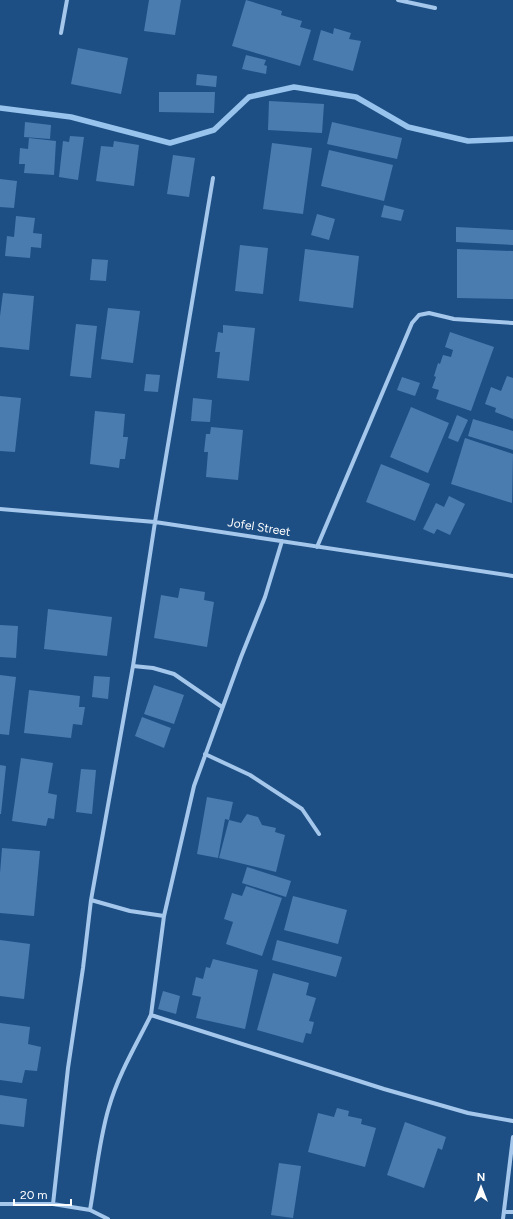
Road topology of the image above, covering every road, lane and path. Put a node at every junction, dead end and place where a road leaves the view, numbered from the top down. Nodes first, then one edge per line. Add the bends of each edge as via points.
1 (67, 0) edge
2 (398, 0) edge
3 (435, 8) dead end
4 (61, 33) dead end
5 (213, 178) dead end
6 (513, 323) edge
7 (0, 508) edge
8 (155, 522) junction
9 (282, 541) junction
10 (317, 547) junction
11 (513, 576) edge
12 (134, 666) junction
13 (222, 708) junction
14 (204, 754) junction
15 (319, 834) dead end
16 (91, 900) junction
17 (164, 916) junction
18 (151, 1015) junction
19 (513, 1122) edge
20 (513, 1137) edge
21 (0, 1204) edge
22 (53, 1204) junction
23 (90, 1210) junction
24 (504, 1212) junction
25 (513, 1212) edge
26 (108, 1219) edge
27 (503, 1219) edge

1 - 4 street
2 - 3 street
5 - 8 street
6 - 10 street via 454,318 429,313 419,315 412,323
7 - 8 street, Jofel Street
8 - 9 street, Jofel Street
8 - 12 street
9 - 10 street, Jofel Street
9 - 13 street via 265,597
10 - 11 street, Jofel Street
12 - 13 street via 174,674
12 - 16 street
13 - 14 street
14 - 15 street via 250,775 302,809
14 - 17 street via 194,786
16 - 17 street via 130,911
16 - 22 street
17 - 18 street
18 - 19 street via 384,1089 468,1113
18 - 23 street via 123,1070 109,1107
20 - 24 street
21 - 22 street
22 - 23 street
23 - 26 street
24 - 25 street
24 - 27 street

